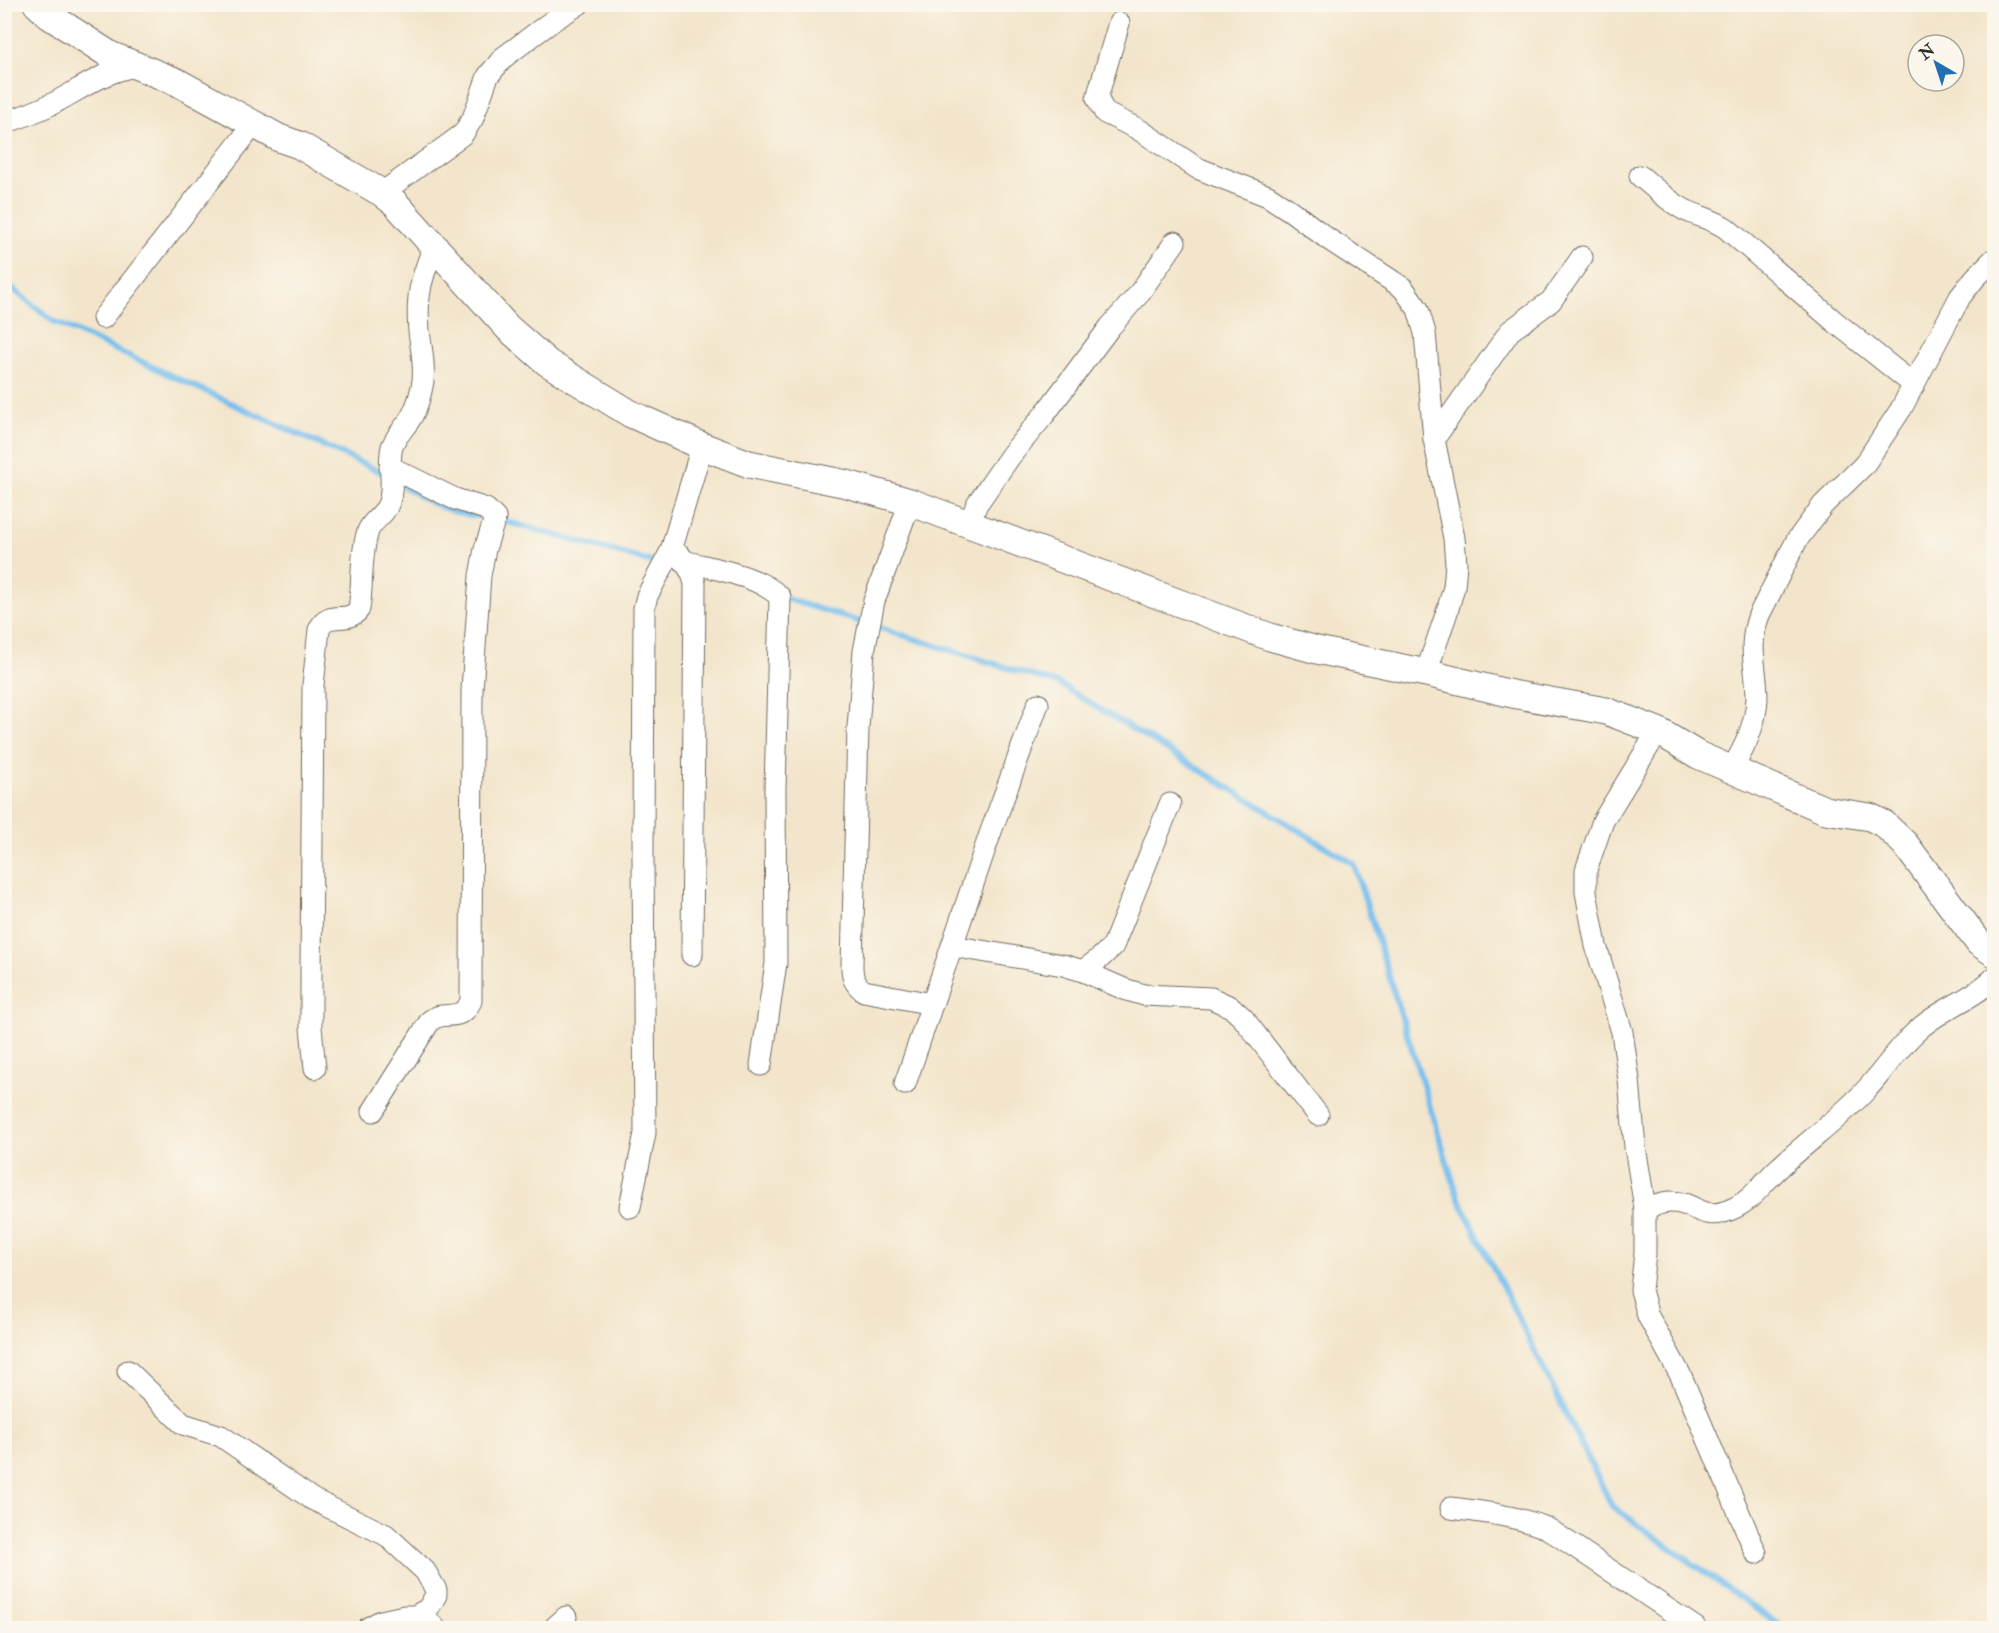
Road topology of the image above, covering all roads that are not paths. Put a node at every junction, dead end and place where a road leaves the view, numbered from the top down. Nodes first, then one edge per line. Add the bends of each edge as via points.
1 (579, 4) edge
2 (48, 8) edge
3 (1119, 23) dead end
4 (136, 66) junction
5 (4, 123) edge
6 (254, 124) junction
7 (1640, 176) dead end
8 (382, 193) junction
9 (1175, 242) dead end
10 (434, 246) junction
11 (1582, 256) dead end
12 (1995, 259) edge
13 (103, 318) dead end
14 (1914, 385) junction
15 (1434, 439) junction
16 (702, 446) junction
17 (390, 467) junction
18 (910, 502) junction
19 (969, 524) junction
20 (679, 553) junction
21 (1426, 673) junction
22 (1038, 704) dead end
23 (1658, 730) junction
24 (1732, 769) junction
25 (1170, 804) dead end
26 (952, 946) junction
27 (1995, 953) edge
28 (692, 955) dead end
29 (1083, 970) junction
30 (1995, 978) edge
31 (1986, 997) edge
32 (932, 1004) junction
33 (761, 1065) dead end
34 (315, 1068) dead end
35 (905, 1084) dead end
36 (373, 1111) dead end
37 (1318, 1115) dead end
38 (630, 1207) dead end
39 (1645, 1208) junction
40 (128, 1371) dead end
41 (1451, 1508) dead end
42 (1756, 1553) dead end
43 (429, 1621) edge
44 (368, 1629) edge
45 (1696, 1629) edge

1 - 8 street via 504,57 488,76 463,134
2 - 4 street via 110,55
3 - 15 street via 1097,98 1105,113 1138,129 1197,168 1268,196 1403,288 1412,299 1423,320
4 - 5 street via 109,73 54,103
4 - 6 street via 177,82
6 - 8 street
6 - 13 street
7 - 14 street via 1687,211 1726,228
8 - 10 street
9 - 19 street via 1138,295 1011,455 977,504
10 - 16 street via 508,328 548,363 631,414
10 - 17 street via 417,304 423,380 412,416 395,439
11 - 15 street via 1551,301 1510,331
12 - 14 street via 1960,297
14 - 24 street via 1864,465 1803,531 1759,615 1752,638 1757,692 1754,720
15 - 21 street via 1456,564 1454,587
16 - 18 street via 749,464 847,484
16 - 20 street
17 - 34 street via 388,505 372,524 366,540 359,609 350,616 324,621 317,644 313,685 311,982
17 - 36 street via 455,499 486,509 495,518 480,576 472,690 471,1001 460,1014 436,1016 430,1021
18 - 19 street
18 - 32 street via 874,601 867,633 858,728 852,978 864,991
19 - 21 street via 1270,637
20 - 28 street via 695,584
20 - 33 street via 767,586 780,597 776,963
20 - 38 street via 665,565 644,608 645,1133
21 - 23 street via 1606,711
22 - 26 street
23 - 24 street via 1698,755
23 - 39 street via 1603,821 1586,870 1596,946 1622,1032
24 - 27 street via 1825,810 1870,817 1884,824 1905,844 1979,943
25 - 29 street via 1117,938 1108,952
26 - 29 street
26 - 32 street
29 - 37 street via 1144,995 1211,998 1231,1007
30 - 31 street
31 - 39 street via 1938,1013 1919,1028 1850,1107 1744,1203 1708,1215 1673,1202
32 - 35 street
39 - 42 street via 1641,1290 1648,1316 1681,1376
40 - 43 street via 183,1424 222,1436 312,1499 396,1542 434,1583 436,1595
41 - 45 street via 1507,1516 1547,1528
43 - 44 street via 394,1617

